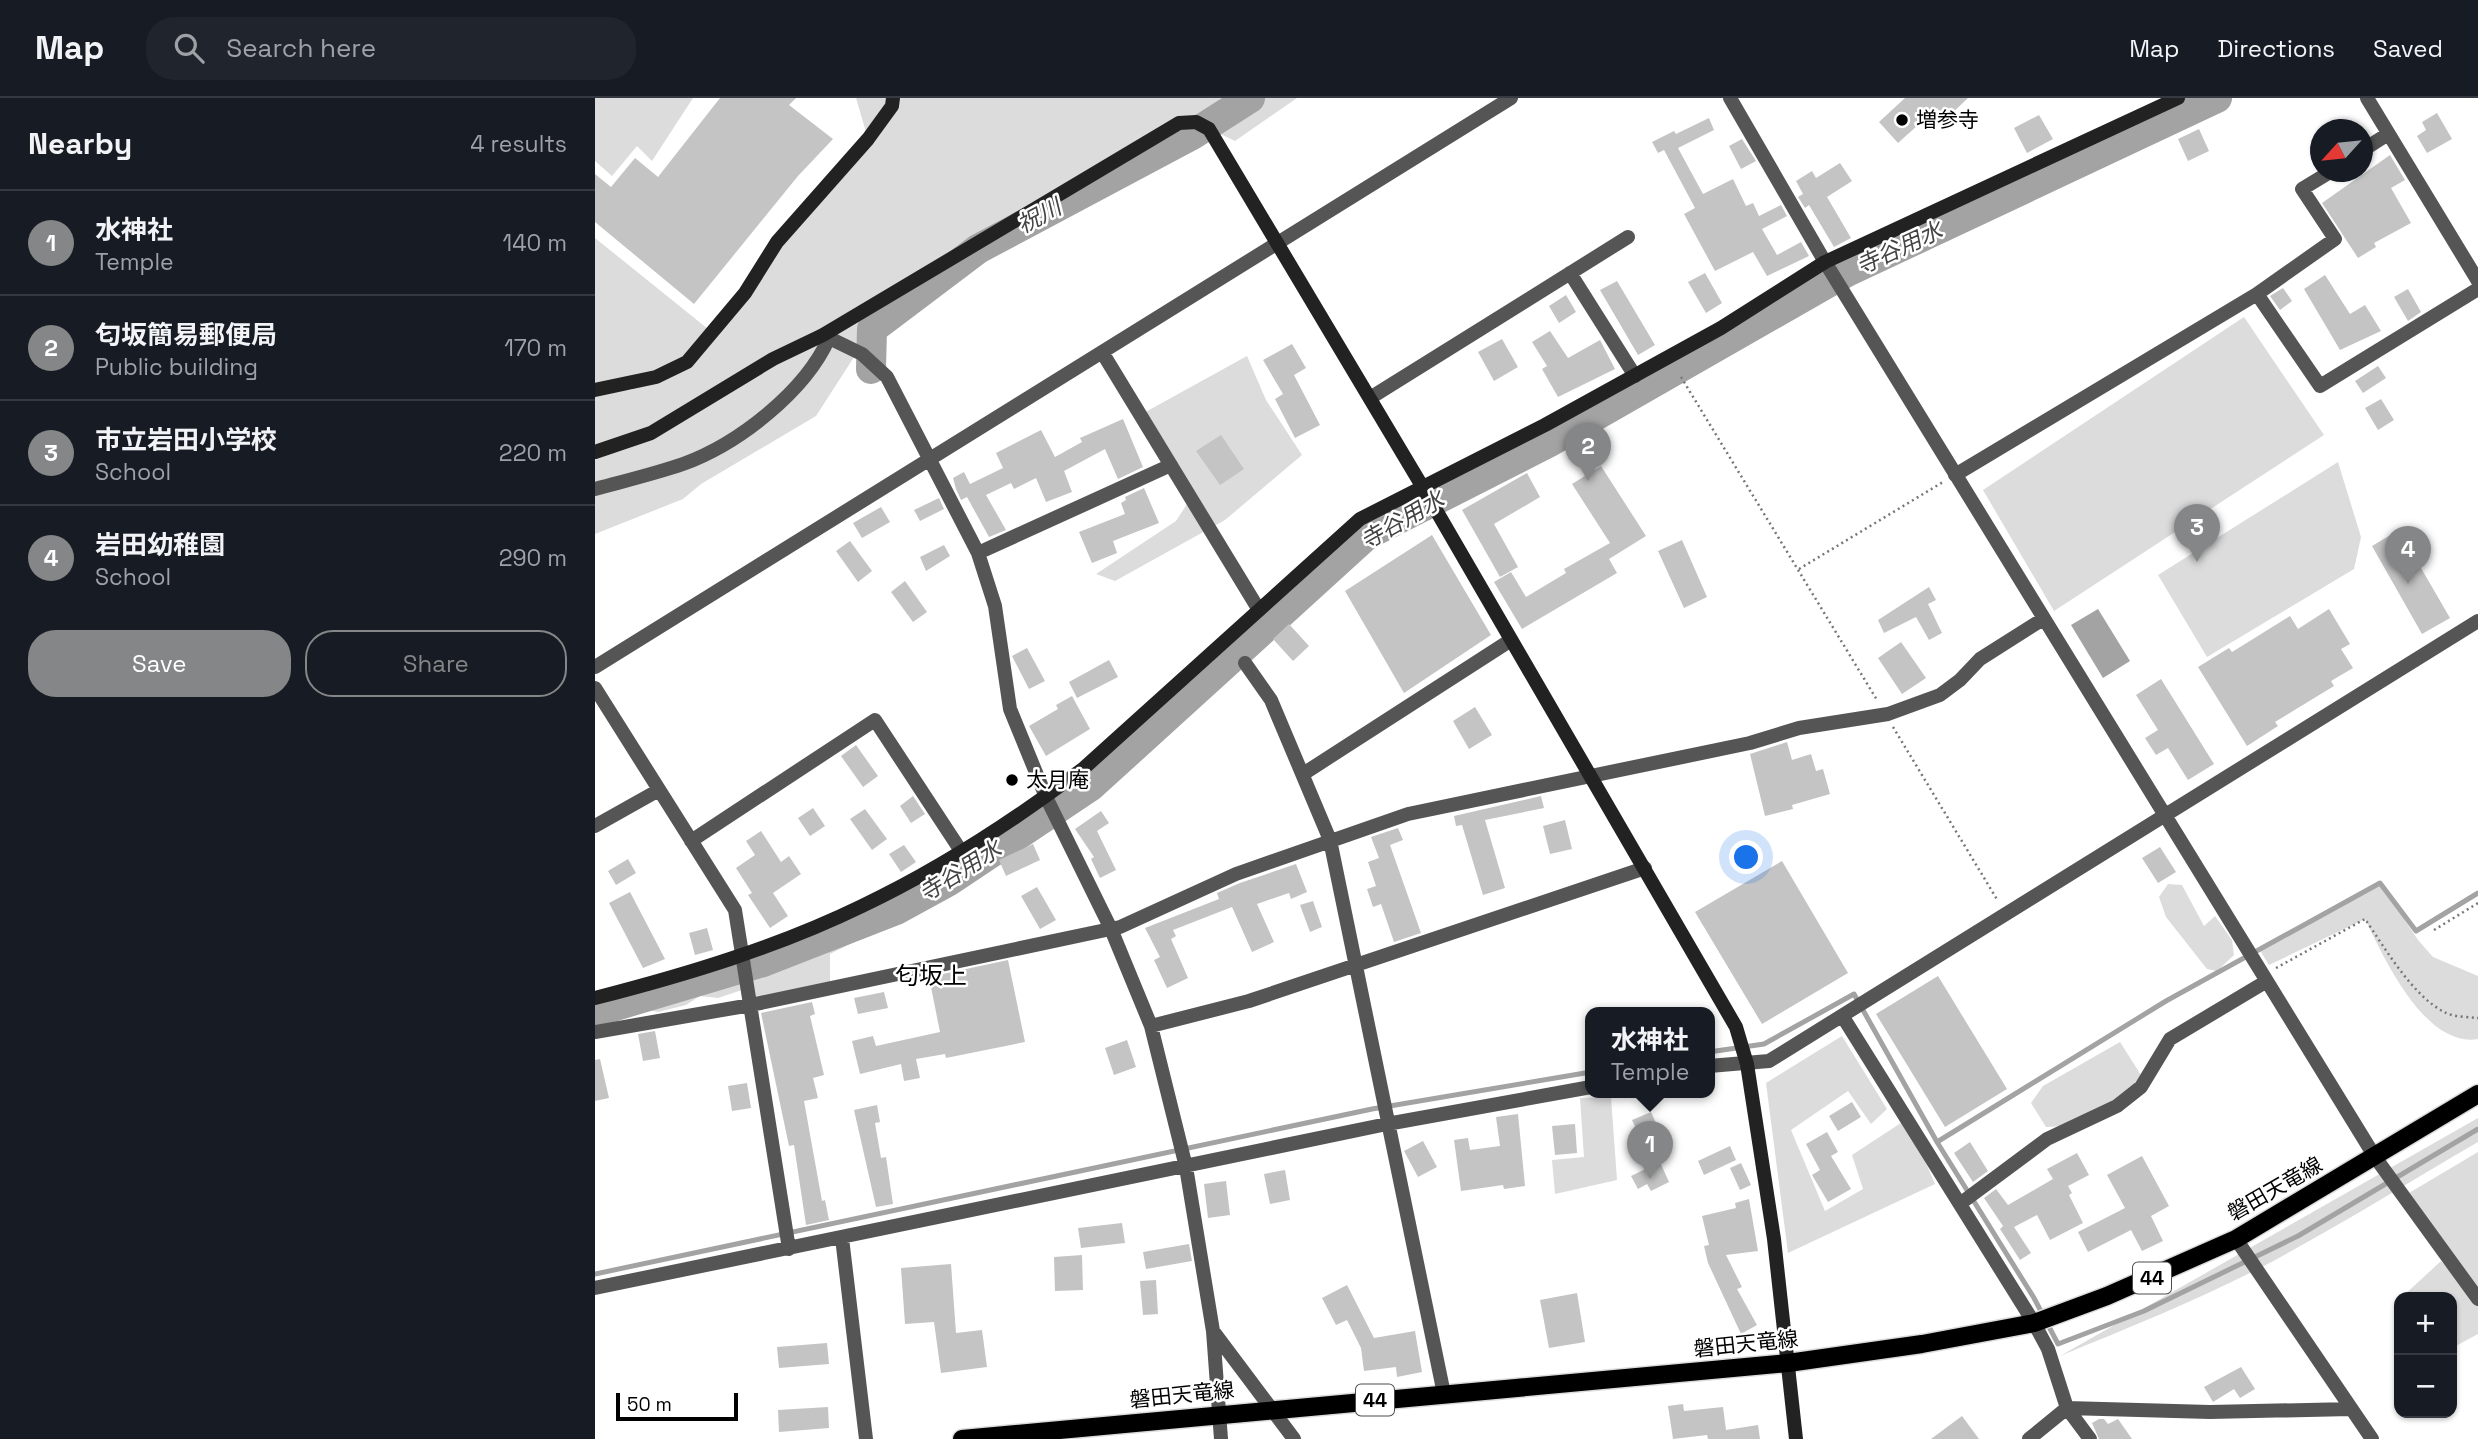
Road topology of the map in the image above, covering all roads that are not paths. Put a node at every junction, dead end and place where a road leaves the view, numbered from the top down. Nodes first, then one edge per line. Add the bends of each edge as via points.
1 (893, 98) edge
2 (1511, 98) edge
3 (1731, 98) edge
4 (2178, 98) edge
5 (2367, 98) edge
6 (2388, 134) junction
7 (2373, 144) edge
8 (2314, 182) edge
9 (1628, 237) dead end
10 (1277, 242) junction
11 (1825, 262) junction
12 (1570, 273) junction
13 (2478, 281) edge
14 (2478, 289) edge
15 (2257, 294) junction
16 (826, 337) junction
17 (1102, 352) junction
18 (1635, 376) junction
19 (595, 390) edge
20 (1370, 398) junction
21 (595, 452) edge
22 (932, 458) junction
23 (1171, 465) junction
24 (1955, 475) junction
25 (1422, 486) junction
26 (595, 489) edge
27 (978, 553) junction
28 (1259, 610) junction
29 (2043, 620) junction
30 (2478, 621) edge
31 (1511, 640) junction
32 (1245, 663) dead end
33 (595, 667) edge
34 (595, 688) edge
35 (1303, 774) junction
36 (1588, 775) junction
37 (659, 790) junction
38 (1046, 797) junction
39 (2165, 818) junction
40 (595, 826) edge
41 (1330, 840) junction
42 (691, 841) junction
43 (961, 851) junction
44 (1645, 868) junction
45 (1111, 929) junction
46 (743, 954) junction
47 (1356, 967) junction
48 (2265, 978) junction
49 (595, 998) edge
50 (751, 1005) junction
51 (1843, 1017) junction
52 (1151, 1026) junction
53 (595, 1032) edge
54 (1747, 1063) junction
55 (1715, 1066) edge
56 (1585, 1088) edge
57 (2478, 1094) edge
58 (1387, 1124) junction
59 (2375, 1157) junction
60 (1186, 1167) junction
61 (1961, 1203) junction
62 (842, 1238) junction
63 (2236, 1238) junction
64 (789, 1250) junction
65 (595, 1288) edge
66 (2478, 1299) edge
67 (2034, 1323) junction
68 (1213, 1331) junction
69 (1789, 1363) junction
70 (1444, 1394) junction
71 (1270, 1408) junction
72 (2067, 1408) junction
73 (2351, 1409) junction
74 (1219, 1415) junction
75 (866, 1439) edge
76 (962, 1439) edge
77 (1221, 1439) edge
78 (1294, 1439) edge
79 (1796, 1439) edge
80 (2029, 1439) edge
81 (2090, 1439) edge
82 (2372, 1439) edge

1 - 19 street via 868,139 777,242 745,293 687,362 656,377
2 - 10 street
3 - 11 street
4 - 11 street
5 - 6 street
6 - 7 street
6 - 13 street
8 - 15 street via 2302,189 2335,239
9 - 12 street
10 - 16 street via 1209,129 1196,122 1179,123
10 - 17 street
10 - 20 street
11 - 18 street
11 - 24 street
12 - 18 street
12 - 20 street
14 - 15 street via 2320,386
15 - 24 street
16 - 21 street via 773,359 651,433
16 - 22 street via 862,354 887,377
16 - 26 street via 818,363 750,429 684,464
17 - 22 street
17 - 23 street
18 - 25 street
20 - 25 street
22 - 27 street
22 - 33 street
23 - 27 street
23 - 28 street
24 - 29 street
25 - 28 street via 1360,519
25 - 31 street
27 - 38 street via 995,606 1010,709
28 - 38 street
29 - 36 street via 1980,659 1940,695 1885,714 1799,728 1750,743
29 - 39 street
30 - 39 street
31 - 35 street
31 - 36 street
32 - 35 street via 1271,700
34 - 37 street
35 - 41 street
36 - 41 street via 1408,814
36 - 44 street
37 - 40 street
37 - 42 street
38 - 43 street
38 - 45 street
39 - 48 street
39 - 51 street
41 - 45 street via 1235,874
41 - 47 street
42 - 43 street via 875,720
42 - 46 street via 735,910
43 - 46 street via 860,907
44 - 47 street
44 - 54 street via 1736,1027
45 - 50 street
45 - 52 street
46 - 49 street
46 - 50 street
47 - 52 street via 1241,1004
47 - 58 street
48 - 59 street
48 - 61 street via 2170,1039 2141,1087 2117,1106 2047,1139
50 - 53 street
50 - 64 street
51 - 54 street via 1769,1061
51 - 61 street
52 - 60 street
54 - 55 street
54 - 69 street
56 - 58 street
57 - 59 main road, 磐田天竜線 / 44
58 - 60 street
58 - 70 street
59 - 63 main road, 磐田天竜線 / 44
59 - 66 street
60 - 62 street
60 - 68 street
61 - 67 street
62 - 64 street
62 - 75 street
63 - 67 main road, 磐田天竜線 / 44 via 2162,1273
63 - 73 street
64 - 65 street
67 - 69 main road, 磐田天竜線 / 44
67 - 72 street via 2048,1349
68 - 71 street
68 - 74 street
69 - 70 main road, 磐田天竜線 / 44
69 - 79 street
70 - 71 main road, 磐田天竜線 / 44
71 - 74 main road, 磐田天竜線 / 44
71 - 78 street
72 - 73 street
72 - 80 street
72 - 81 street
73 - 82 street
74 - 76 main road, 磐田天竜線 / 44
74 - 77 street

